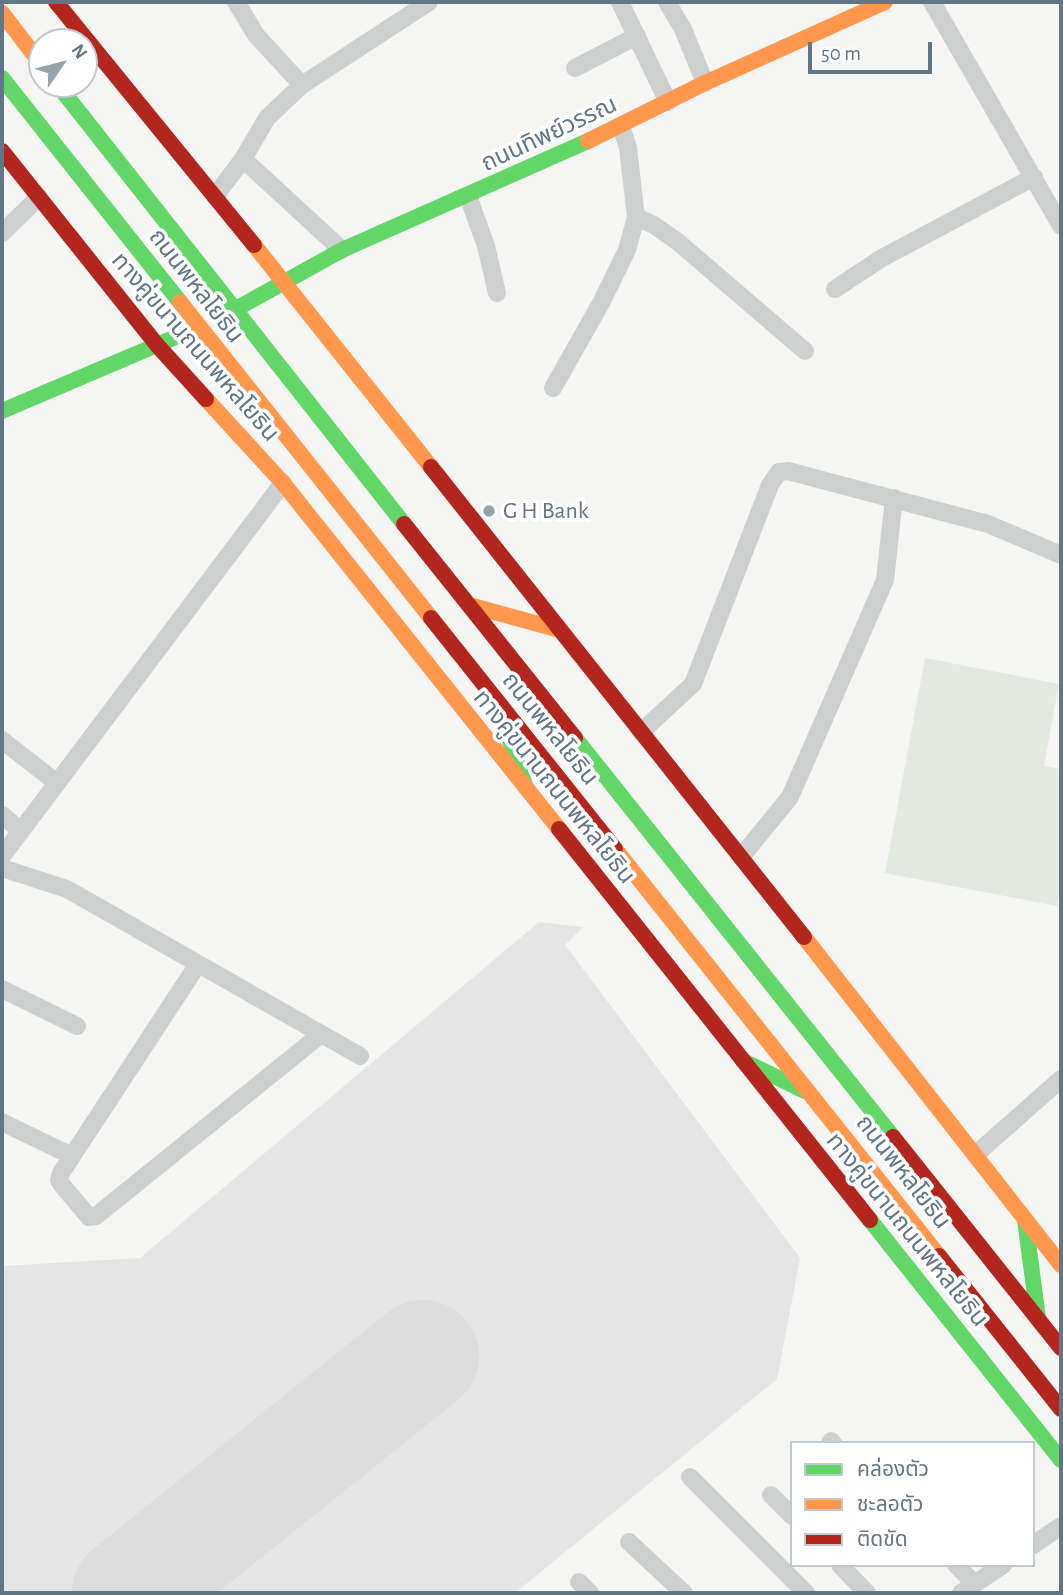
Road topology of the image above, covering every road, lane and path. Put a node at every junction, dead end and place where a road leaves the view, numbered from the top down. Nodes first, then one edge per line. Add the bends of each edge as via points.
1 (56, 2) edge
2 (429, 2) edge
3 (620, 2) edge
4 (667, 2) edge
5 (884, 2) edge
6 (932, 2) edge
7 (242, 4) edge
8 (2, 13) edge
9 (636, 36) junction
10 (28, 47) edge
11 (575, 68) dead end
12 (2, 78) edge
13 (705, 83) junction
14 (302, 85) junction
15 (67, 98) edge
16 (668, 102) junction
17 (621, 126) junction
18 (2, 151) edge
19 (243, 159) junction
20 (1034, 177) junction
21 (215, 196) junction
22 (468, 196) junction
23 (39, 197) junction
24 (636, 217) junction
25 (1061, 226) edge
26 (2, 233) edge
27 (342, 250) junction
28 (282, 281) junction
29 (835, 289) dead end
30 (497, 293) dead end
31 (216, 318) junction
32 (158, 345) junction
33 (805, 351) dead end
34 (553, 388) dead end
35 (2, 411) edge
36 (283, 483) junction
37 (894, 498) junction
38 (1061, 555) edge
39 (469, 605) junction
40 (560, 629) junction
41 (496, 698) junction
42 (641, 732) junction
43 (2, 740) edge
44 (57, 783) junction
45 (526, 788) junction
46 (2, 815) edge
47 (20, 830) junction
48 (2, 856) edge
49 (741, 857) junction
50 (2, 868) edge
51 (198, 964) junction
52 (2, 989) edge
53 (77, 1026) dead end
54 (320, 1035) junction
55 (360, 1056) dead end
56 (743, 1061) junction
57 (1061, 1079) edge
58 (814, 1095) junction
59 (2, 1122) edge
60 (976, 1154) junction
61 (72, 1156) junction
62 (1025, 1220) junction
63 (1061, 1265) edge
64 (1038, 1319) junction
65 (1061, 1348) edge
66 (1061, 1409) edge
67 (1061, 1460) edge
68 (690, 1477) dead end
69 (771, 1495) dead end
70 (790, 1514) edge
71 (1061, 1527) edge
72 (629, 1542) dead end
73 (1035, 1544) edge
74 (842, 1567) edge
75 (957, 1567) edge
76 (1000, 1567) edge
77 (968, 1589) edge
78 (684, 1593) edge
79 (806, 1593) edge
80 (867, 1593) edge

1 - 21 main road
2 - 14 street
3 - 9 street
4 - 13 street
5 - 13 main road, ถนนทิพย์วรรณ
6 - 20 street
7 - 14 street via 256,35
8 - 10 main road
9 - 11 street
9 - 16 street
12 - 31 main road, ถนนพหลโยธิน
13 - 16 main road, ถนนทิพย์วรรณ
14 - 19 street via 267,118
15 - 31 main road, ถนนพหลโยธิน
16 - 17 main road, ถนนทิพย์วรรณ
17 - 22 main road, ถนนทิพย์วรรณ
17 - 24 street
18 - 23 main road, ทางคู่ขนานถนนพหลโยธิน
19 - 21 street
19 - 27 street
20 - 25 street
20 - 29 street via 882,258
21 - 28 main road
22 - 27 main road, ถนนทิพย์วรรณ
22 - 30 street
23 - 26 street
23 - 32 main road, ทางคู่ขนานถนนพหลโยธิน
24 - 33 street via 678,242
24 - 34 street via 627,250
27 - 28 main road, ถนนทิพย์วรรณ
28 - 31 main road, ถนนทิพย์วรรณ
28 - 40 main road
31 - 32 main road, ถนนทิพย์วรรณ
31 - 39 main road, ถนนพหลโยธิน
31 - 41 main road, ถนนพหลโยธิน
32 - 35 main road, ถนนทิพย์วรรณ
32 - 36 main road, ทางคู่ขนานถนนพหลโยธิน
36 - 44 street
36 - 45 main road, ทางคู่ขนานถนนพหลโยธิน
37 - 38 street via 988,524
37 - 42 street via 779,472 693,684
37 - 49 street via 885,580 790,797
39 - 40 main road
39 - 64 main road, ถนนพหลโยธิน
40 - 42 main road
41 - 45 main road
41 - 58 main road, ถนนพหลโยธิน
42 - 49 main road
43 - 44 street
44 - 47 street
45 - 56 main road, ทางคู่ขนานถนนพหลโยธิน
46 - 47 street
47 - 48 street
49 - 60 main road
50 - 51 street via 67,889
51 - 54 street
51 - 61 street
52 - 53 street
54 - 55 street
54 - 61 street via 96,1216 85,1214 59,1180
56 - 58 main road
56 - 67 main road, ทางคู่ขนานถนนพหลโยธิน
57 - 60 street
58 - 66 main road, ถนนพหลโยธิน
59 - 61 street
60 - 62 main road
62 - 63 main road
62 - 64 main road
64 - 65 main road, ถนนพหลโยธิน
68 - 79 street
69 - 70 street
71 - 73 street
72 - 78 street
74 - 80 street
75 - 77 street
76 - 77 street

